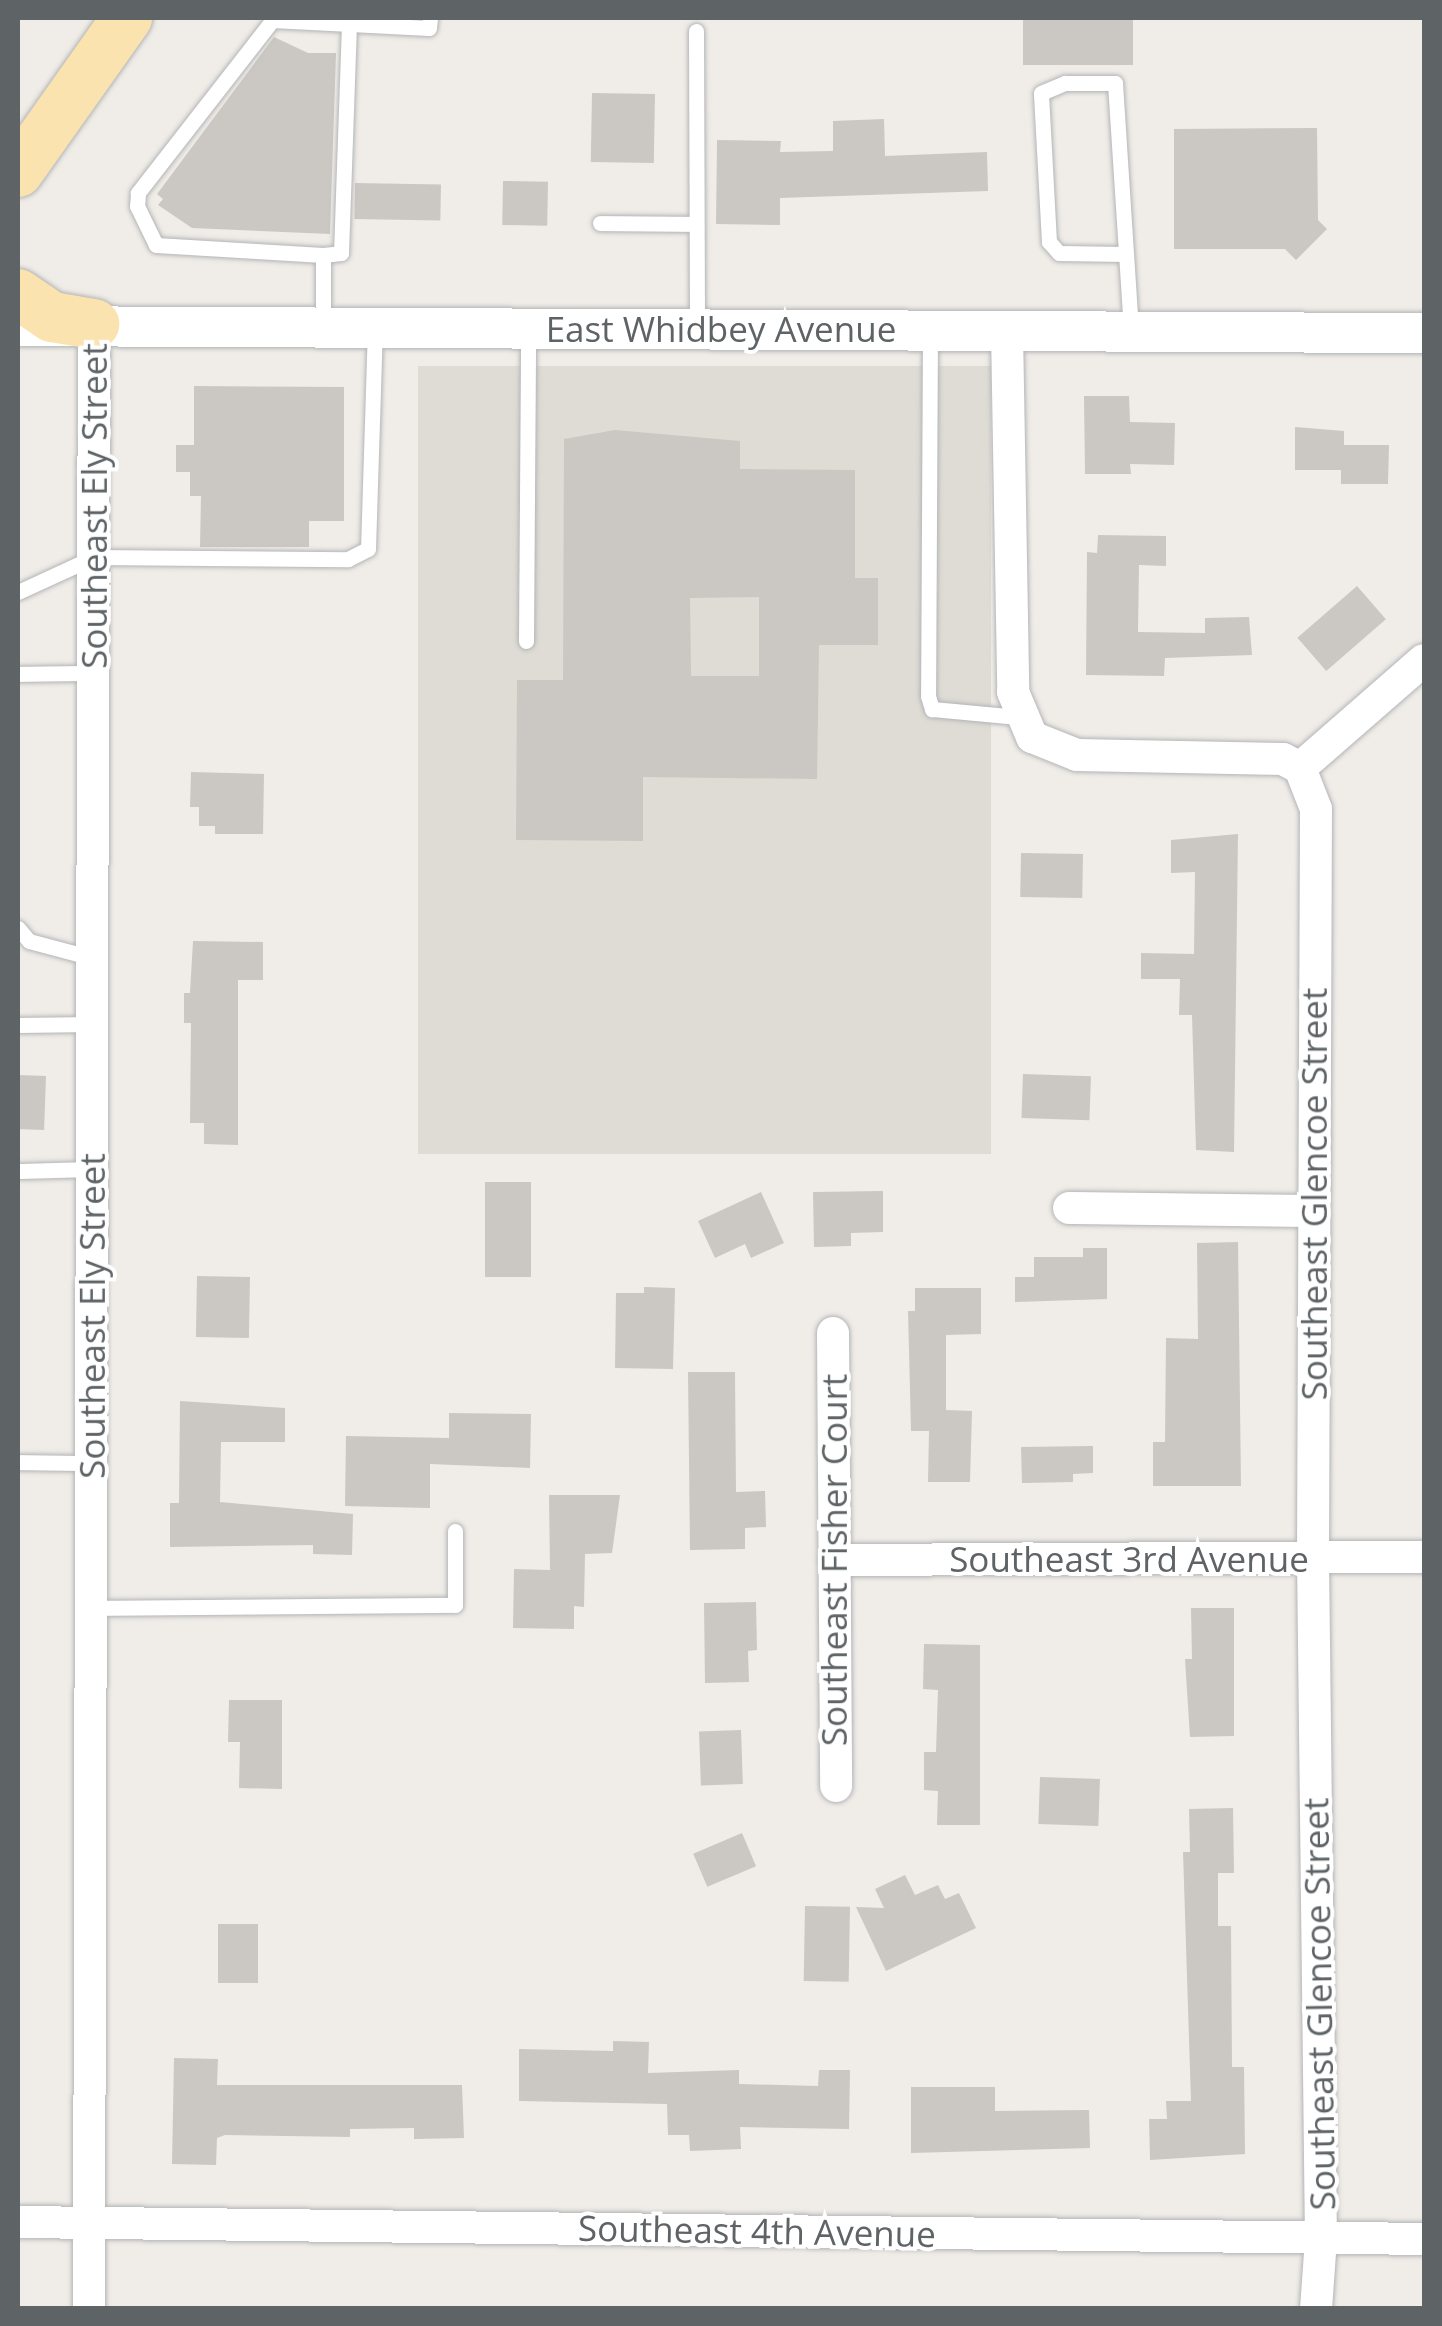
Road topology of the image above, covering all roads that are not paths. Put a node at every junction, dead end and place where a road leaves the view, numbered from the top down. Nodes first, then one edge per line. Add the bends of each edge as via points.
1 (127, 18) edge
2 (430, 18) edge
3 (273, 19) edge
4 (348, 29) junction
5 (696, 31) dead end
6 (18, 172) edge
7 (600, 224) dead end
8 (696, 224) junction
9 (1126, 254) junction
10 (323, 255) junction
11 (18, 294) edge
12 (94, 324) junction
13 (18, 326) edge
14 (323, 326) junction
15 (375, 326) junction
16 (528, 328) junction
17 (697, 328) junction
18 (930, 331) junction
19 (1007, 331) junction
20 (1131, 332) junction
21 (1424, 334) edge
22 (94, 558) junction
23 (18, 592) edge
24 (526, 641) dead end
25 (1424, 660) edge
26 (94, 673) junction
27 (18, 674) edge
28 (1019, 717) junction
29 (1300, 768) junction
30 (18, 928) edge
31 (93, 958) junction
32 (93, 1024) junction
33 (18, 1025) edge
34 (92, 1169) junction
35 (18, 1172) edge
36 (1069, 1208) dead end
37 (1313, 1211) junction
38 (833, 1333) dead end
39 (18, 1462) edge
40 (92, 1463) junction
41 (454, 1531) dead end
42 (1424, 1557) edge
43 (1313, 1558) junction
44 (834, 1560) junction
45 (91, 1608) junction
46 (836, 1786) dead end
47 (18, 2222) edge
48 (90, 2222) junction
49 (1424, 2238) edge
50 (1322, 2239) junction
51 (89, 2308) edge
52 (1316, 2308) edge

1 - 6 main road
2 - 4 lane via 429,28
3 - 4 lane
3 - 10 lane via 138,193 137,206 156,245
4 - 10 lane via 341,252
5 - 8 lane
7 - 8 lane
8 - 17 lane
9 - 9 lane via 1060,253 1049,242 1041,92 1065,83 1115,84
9 - 20 lane
10 - 14 lane
11 - 12 main road via 52,317
12 - 13 street, East Whidbey Avenue
12 - 14 street, East Whidbey Avenue
12 - 22 street, Southeast Ely Street
14 - 15 street, East Whidbey Avenue
15 - 16 street, East Whidbey Avenue
15 - 22 lane via 368,549 348,559
16 - 17 street, East Whidbey Avenue
16 - 24 lane
17 - 18 street, East Whidbey Avenue
18 - 19 street, East Whidbey Avenue
18 - 28 lane via 928,696 932,709
19 - 20 street, East Whidbey Avenue
19 - 28 street via 1013,692
20 - 21 street, East Whidbey Avenue
22 - 23 lane
22 - 26 street, Southeast Ely Street
25 - 29 street
26 - 27 lane
26 - 31 street, Southeast Ely Street
28 - 29 street via 1032,737 1077,754 1257,755
29 - 37 street, Southeast Glencoe Street via 1316,809
30 - 31 lane via 30,942
31 - 32 street, Southeast Ely Street
32 - 33 lane
32 - 34 street, Southeast Ely Street
34 - 35 lane
34 - 40 street, Southeast Ely Street
36 - 37 street
37 - 43 street, Southeast Glencoe Street
38 - 44 street, Southeast Fisher Court
39 - 40 lane
40 - 45 street, Southeast Ely Street
41 - 45 lane via 455,1605
42 - 43 street, Southeast 3rd Avenue
43 - 44 street, Southeast 3rd Avenue
43 - 50 street, Southeast Glencoe Street
44 - 46 street, Southeast Fisher Court
45 - 48 street, Southeast Ely Street
47 - 48 street, Southeast 4th Avenue
48 - 50 street, Southeast 4th Avenue
48 - 51 street, Southeast Ely Street
49 - 50 street, Southeast 4th Avenue
50 - 52 street, Southeast Glencoe Street

